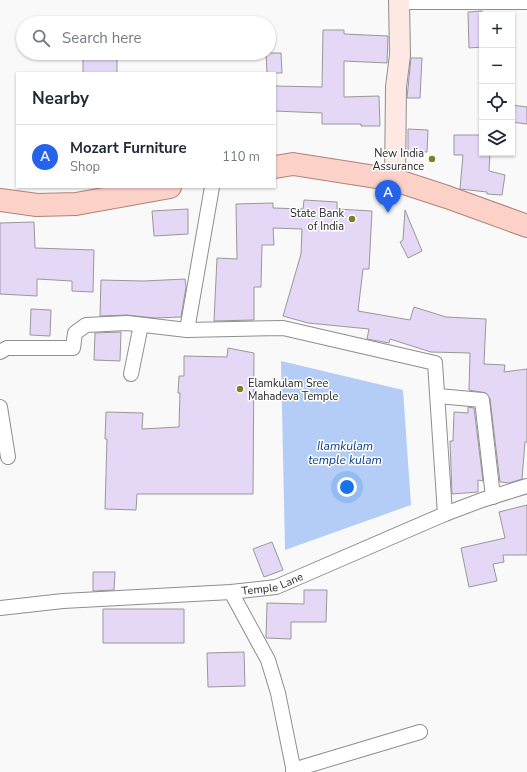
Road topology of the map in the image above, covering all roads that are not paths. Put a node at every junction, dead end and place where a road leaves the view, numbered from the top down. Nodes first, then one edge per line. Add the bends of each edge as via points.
1 (399, 1) edge
2 (527, 2) edge
3 (276, 167) edge
4 (395, 180) junction
5 (164, 188) edge
6 (212, 188) edge
7 (0, 200) edge
8 (527, 226) edge
9 (141, 325) junction
10 (187, 330) junction
11 (0, 352) edge
12 (131, 374) dead end
13 (438, 396) junction
14 (0, 406) edge
15 (8, 457) dead end
16 (527, 486) edge
17 (493, 497) junction
18 (445, 514) junction
19 (231, 592) junction
20 (0, 608) edge
21 (420, 732) dead end
22 (294, 771) edge

1 - 2 street
1 - 4 street via 400,55 396,86
3 - 4 main road via 293,164
4 - 8 main road
5 - 7 main road via 76,204 38,205
6 - 10 street
9 - 10 street
9 - 11 street via 86,325 75,333 73,348 7,348
9 - 12 street
10 - 13 street via 284,328 436,364
13 - 17 street via 482,400
13 - 18 street
14 - 15 street
16 - 17 street, Temple Lane
17 - 18 street, Temple Lane
18 - 19 street, Temple Lane via 276,587
19 - 20 street, Temple Lane via 63,601
19 - 22 street via 268,660 278,693
21 - 22 street

